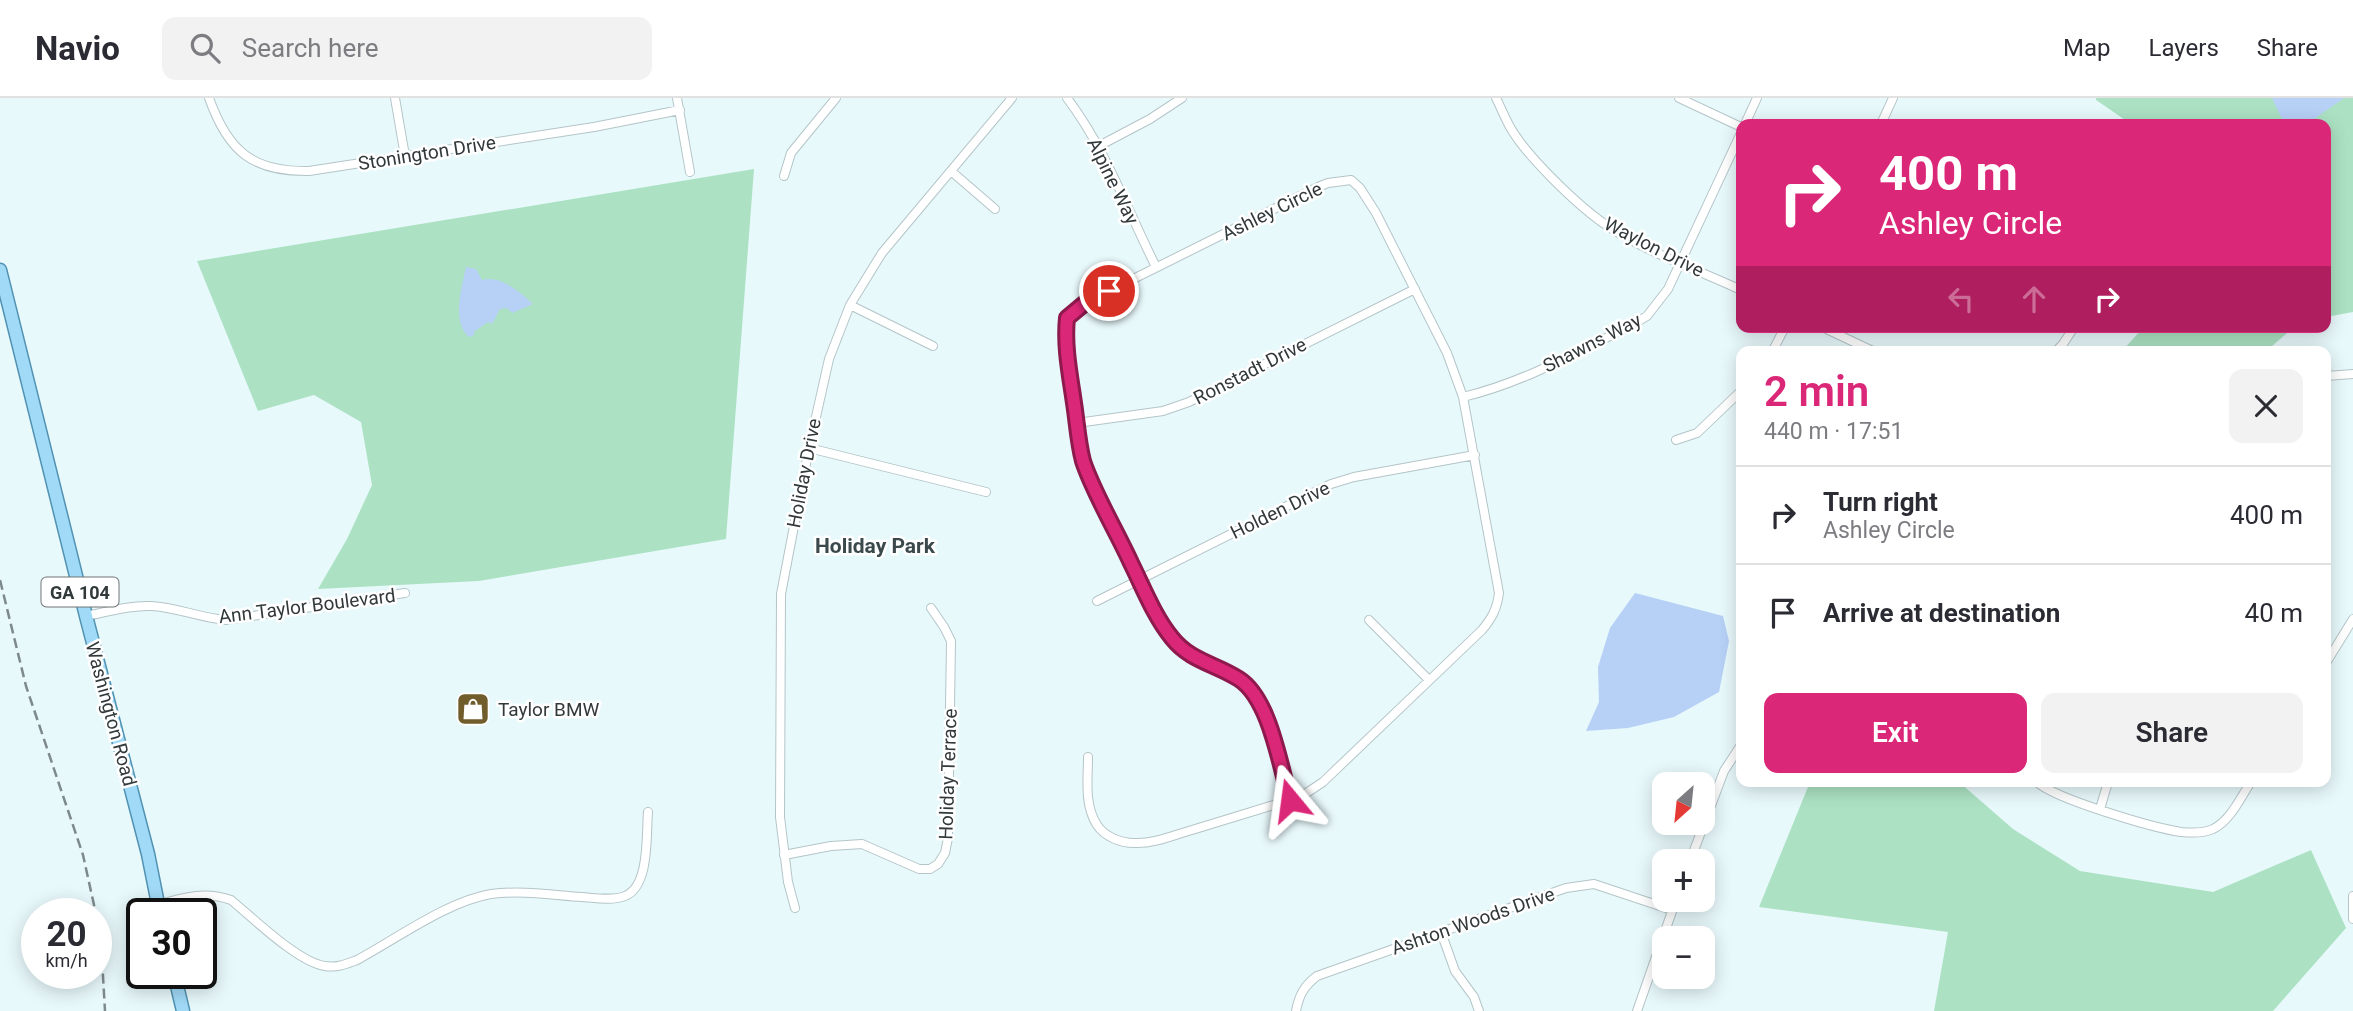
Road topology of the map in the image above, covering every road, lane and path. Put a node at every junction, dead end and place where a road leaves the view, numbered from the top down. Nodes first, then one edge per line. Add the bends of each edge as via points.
1 (209, 98) edge
2 (395, 98) edge
3 (677, 98) edge
4 (836, 98) edge
5 (1012, 98) edge
6 (1067, 98) edge
7 (1181, 98) edge
8 (1496, 98) edge
9 (1679, 98) edge
10 (1757, 98) edge
11 (1893, 98) edge
12 (680, 110) junction
13 (1746, 119) edge
14 (1883, 119) edge
15 (1736, 122) edge
16 (1736, 144) edge
17 (1097, 147) junction
18 (405, 156) junction
19 (951, 171) junction
20 (690, 172) dead end
21 (784, 176) dead end
22 (995, 209) dead end
23 (1681, 263) junction
24 (1156, 267) junction
25 (0, 270) edge
26 (1736, 288) edge
27 (1415, 289) junction
28 (850, 305) junction
29 (1835, 333) edge
30 (933, 346) dead end
31 (1862, 346) edge
32 (2353, 374) edge
33 (2331, 376) edge
34 (1736, 396) edge
35 (1463, 397) junction
36 (1077, 423) junction
37 (1676, 440) dead end
38 (809, 448) junction
39 (1475, 455) junction
40 (986, 492) dead end
41 (1139, 579) junction
42 (405, 593) dead end
43 (1097, 601) dead end
44 (931, 608) dead end
45 (86, 616) junction
46 (1369, 620) dead end
47 (2353, 620) edge
48 (2331, 655) edge
49 (1430, 680) junction
50 (1736, 753) edge
51 (1088, 757) dead end
52 (2044, 787) edge
53 (2106, 787) edge
54 (2247, 787) edge
55 (1290, 800) junction
56 (2100, 808) junction
57 (648, 812) dead end
58 (1695, 849) edge
59 (784, 855) junction
60 (2353, 896) edge
61 (157, 898) edge
62 (190, 898) edge
63 (1652, 903) edge
64 (795, 908) dead end
65 (1671, 912) edge
66 (2353, 919) edge
67 (1441, 932) junction
68 (178, 989) edge
69 (183, 1011) edge
70 (1296, 1011) edge
71 (1479, 1011) edge
72 (1637, 1011) edge

1 - 18 street, Stonington Drive via 234,146 268,168 309,171
2 - 18 street
3 - 12 street
4 - 21 street via 791,153
5 - 19 street, Holiday Drive
6 - 17 street, Alpine Way
7 - 17 street
8 - 23 street, Waylon Drive via 1527,152 1585,209 1609,227
9 - 15 street
10 - 13 street
11 - 14 street
12 - 18 street, Stonington Drive
12 - 20 street
16 - 23 street, Shawns Way
17 - 24 street, Alpine Way
19 - 22 street
19 - 28 street, Holiday Drive via 882,253
23 - 26 street, Waylon Drive
23 - 35 street, Shawns Way via 1647,316 1520,380
24 - 27 street, Ashley Circle via 1318,187 1351,180 1376,212
24 - 36 street, Ashley Circle via 1085,303 1067,318
25 - 45 main road, Washington Road / GA 104
27 - 35 street, Ashley Circle
27 - 36 street, Ronstadt Drive via 1189,402 1163,411
28 - 30 street
28 - 38 street, Holiday Drive via 829,359
29 - 31 street
32 - 33 street
34 - 37 street via 1697,433
35 - 39 street, Ashley Circle
36 - 41 street, Ashley Circle via 1084,463
38 - 40 street
38 - 59 street, Holiday Drive via 781,594 780,817
39 - 41 street, Holden Drive via 1331,484
39 - 49 street, Ashley Circle via 1499,593 1497,607 1482,630
41 - 43 street, Holden Drive
41 - 55 street, Ashley Circle via 1178,645 1199,661 1242,681 1254,694
42 - 45 street, Ann Taylor Boulevard via 226,620 151,606
44 - 59 street, Holiday Terrace via 951,641 945,853 930,869 919,869 862,844
45 - 61 main road, Washington Road / GA 104
46 - 49 street
47 - 48 street
49 - 55 street, Ashley Circle via 1323,782
50 - 58 street via 1724,771
51 - 55 street, Ashley Circle via 1090,810 1107,836 1121,841 1159,840
52 - 56 street via 2057,796
53 - 56 street
54 - 56 street via 2224,820 2199,832 2160,828
57 - 62 street via 643,875 625,896 490,894 455,905 341,966 307,961 231,900 218,895
59 - 64 street, Holiday Drive
60 - 66 street
63 - 67 street, Ashton Woods Drive via 1581,884
65 - 72 street
67 - 70 street, Ashton Woods Drive via 1317,976 1298,998
67 - 71 street via 1455,971
68 - 69 main road

